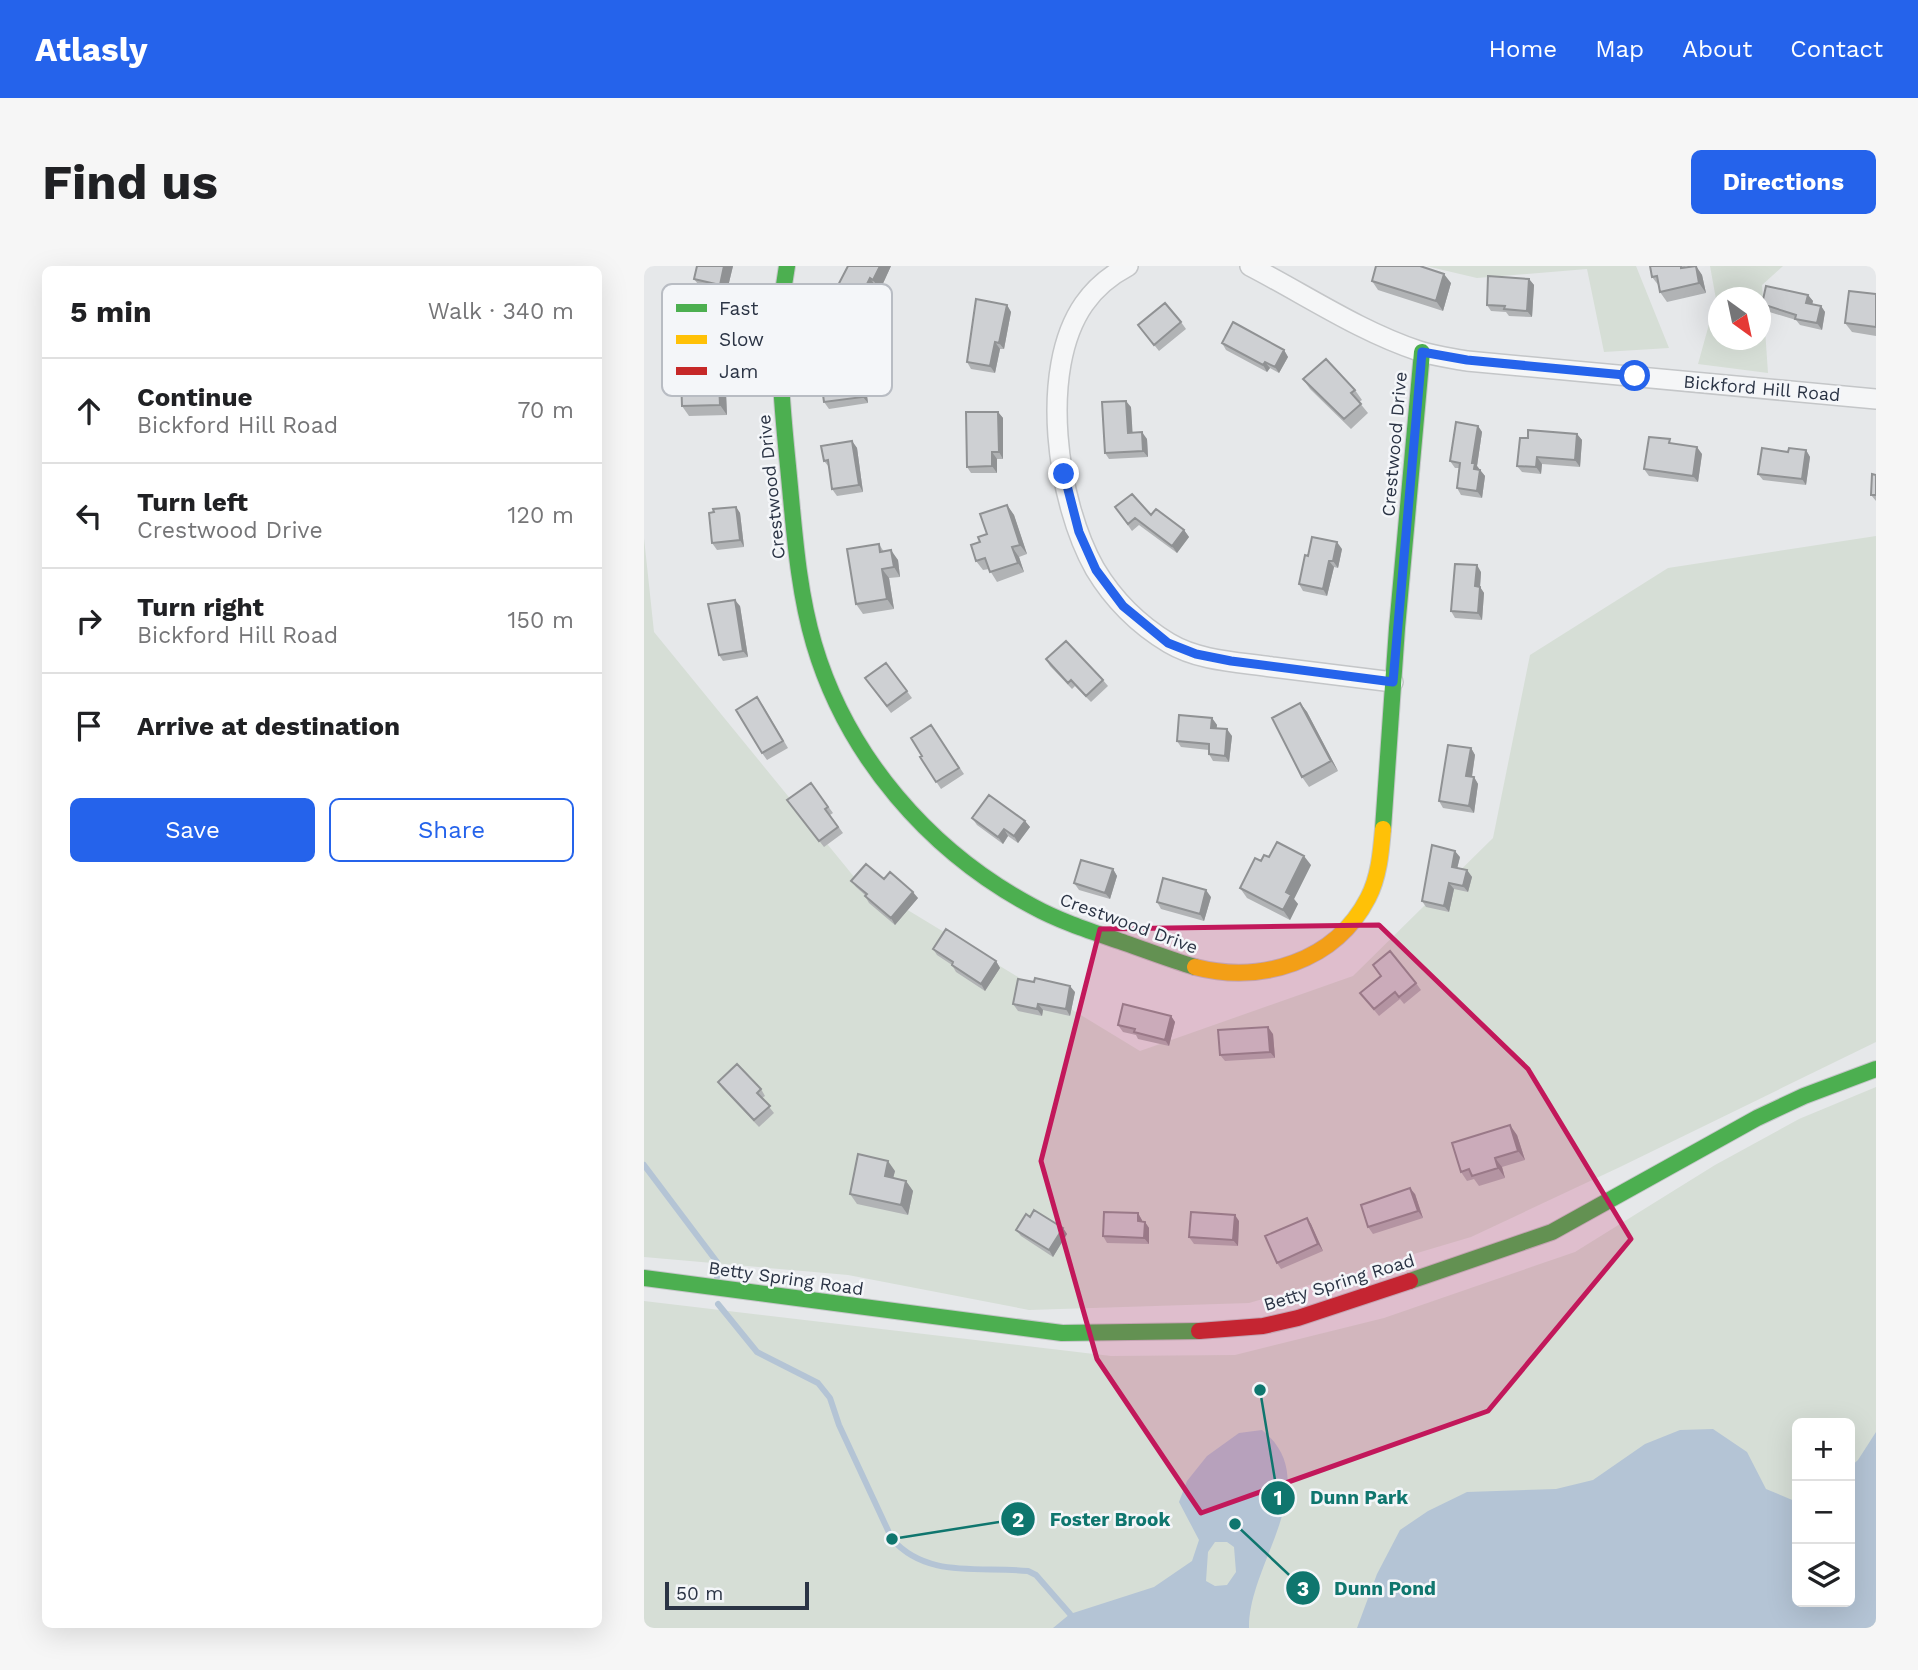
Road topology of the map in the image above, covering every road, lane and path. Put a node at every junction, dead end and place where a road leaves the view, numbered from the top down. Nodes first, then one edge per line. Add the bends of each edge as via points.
1 (787, 266) edge
2 (1128, 266) edge
3 (1250, 266) edge
4 (783, 284) edge
5 (1422, 352) junction
6 (780, 396) edge
7 (1876, 399) edge
8 (1393, 682) junction
9 (1876, 1069) edge
10 (644, 1278) edge

1 - 4 street, Crestwood Drive
2 - 8 street via 1102,283 1084,304 1066,344 1059,383 1067,489 1079,532 1100,577 1134,617 1180,649 1231,661
3 - 5 street, Bickford Hill Road via 1334,314
5 - 7 street, Bickford Hill Road
5 - 8 street, Crestwood Drive
6 - 8 street, Crestwood Drive via 801,598 821,672 837,706 897,797 930,832 1046,914 1197,968 1226,973 1256,974 1322,949 1360,913 1381,852
9 - 10 street, Betty Spring Road via 1756,1118 1552,1232 1272,1324 1201,1331 1062,1333

